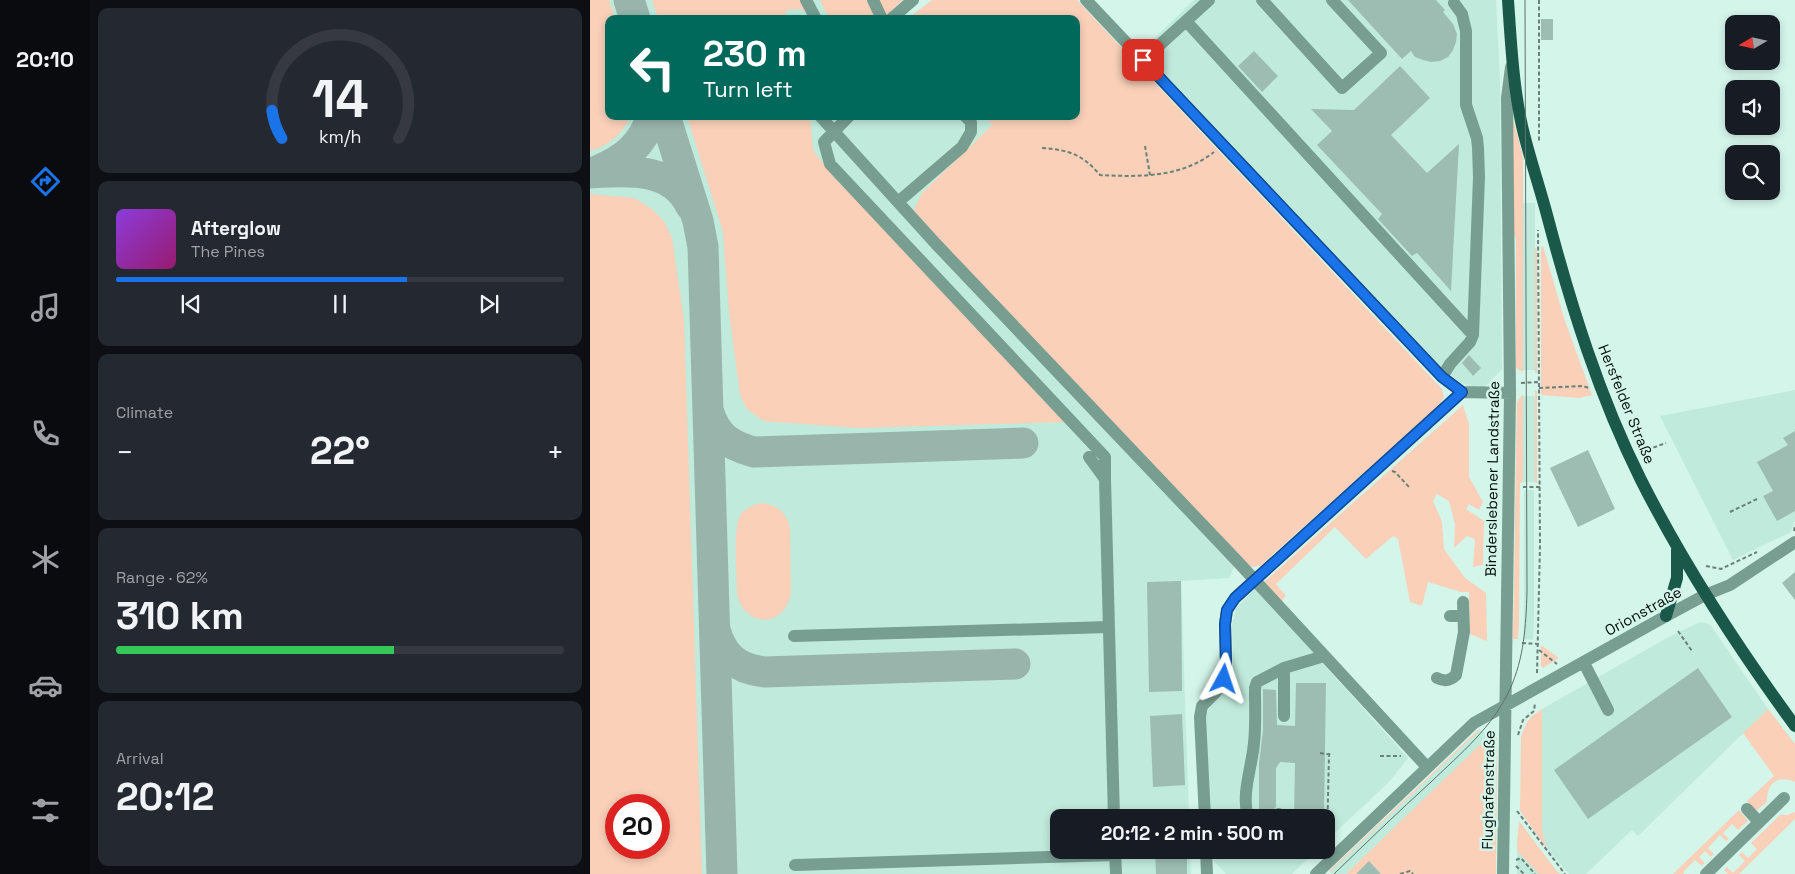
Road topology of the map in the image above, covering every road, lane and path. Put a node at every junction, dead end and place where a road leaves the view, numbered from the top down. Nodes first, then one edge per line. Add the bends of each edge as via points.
1 (806, 0) edge
2 (873, 0) edge
3 (913, 0) edge
4 (1086, 0) edge
5 (1210, 0) edge
6 (1262, 0) edge
7 (1332, 0) edge
8 (1508, 0) edge
9 (1539, 0) edge
10 (1454, 3) dead end
11 (814, 15) edge
12 (880, 15) edge
13 (896, 15) edge
14 (1186, 21) junction
15 (1143, 60) junction
16 (1512, 60) junction
17 (823, 120) edge
18 (845, 120) edge
19 (969, 120) edge
20 (832, 132) junction
21 (1145, 146) dead end
22 (1539, 147) dead end
23 (1042, 148) dead end
24 (1217, 149) dead end
25 (1150, 175) junction
26 (898, 202) junction
27 (1537, 222) dead end
28 (1473, 335) junction
29 (1442, 377) junction
30 (1539, 382) junction
31 (1539, 388) junction
32 (1593, 389) dead end
33 (1462, 392) junction
34 (1510, 393) junction
35 (1666, 443) dead end
36 (1630, 456) junction
37 (1089, 457) dead end
38 (1378, 469) junction
39 (1105, 479) junction
40 (1523, 486) dead end
41 (1540, 487) junction
42 (1410, 488) dead end
43 (1757, 499) dead end
44 (1730, 512) dead end
45 (1795, 526) edge
46 (1794, 537) edge
47 (1677, 547) junction
48 (1762, 549) dead end
49 (1706, 566) dead end
50 (1255, 581) junction
51 (1705, 595) junction
52 (1463, 602) dead end
53 (1666, 616) junction
54 (1109, 627) junction
55 (1678, 631) dead end
56 (794, 636) dead end
57 (1522, 643) dead end
58 (1539, 644) junction
59 (1538, 650) junction
60 (1692, 652) dead end
61 (1324, 656) junction
62 (1584, 663) junction
63 (1557, 664) dead end
64 (1284, 668) junction
65 (1537, 674) dead end
66 (1437, 678) dead end
67 (1504, 706) junction
68 (1608, 710) dead end
69 (1284, 716) dead end
70 (1795, 726) edge
71 (1320, 753) dead end
72 (1329, 753) junction
73 (1332, 755) dead end
74 (1380, 756) dead end
75 (1399, 756) dead end
76 (1427, 767) junction
77 (1784, 798) dead end
78 (1114, 809) edge
79 (1205, 809) edge
80 (1246, 809) edge
81 (1328, 809) edge
82 (1747, 809) dead end
83 (1517, 811) dead end
84 (1759, 822) junction
85 (1050, 855) edge
86 (1115, 859) edge
87 (1206, 859) edge
88 (1511, 862) dead end
89 (795, 865) dead end
90 (1116, 874) edge
91 (1207, 874) edge
92 (1316, 874) edge
93 (1400, 874) edge
94 (1413, 874) edge
95 (1503, 874) edge
96 (1536, 874) edge
97 (1565, 874) edge
98 (1706, 874) edge

1 - 11 street
2 - 12 street
3 - 13 street
4 - 15 street
5 - 14 street
6 - 7 street via 1342,88 1381,53
8 - 16 main road, Binderslebener Landstraße
9 - 22 path
10 - 28 street via 1462,14 1466,31 1466,105 1478,148
14 - 15 street
14 - 28 street
15 - 29 street
16 - 34 street, Binderslebener Landstraße via 1507,98
16 - 36 main road, Hersfelder Straße via 1526,142 1571,304
17 - 20 street
18 - 20 street
19 - 26 street via 971,132 962,147
20 - 26 street
20 - 39 street via 824,142 830,164 1105,457
21 - 25 path
23 - 25 path via 1064,149 1088,162 1100,175
24 - 25 path via 1193,165
26 - 50 street
27 - 30 path
28 - 29 street
29 - 33 street
30 - 31 path
30 - 34 path via 1522,382
31 - 32 path via 1583,386
31 - 41 path
33 - 34 street
33 - 38 street
34 - 67 street, Binderslebener Landstraße
35 - 36 path
36 - 47 main road, Hersfelder Straße
37 - 39 street
38 - 42 path via 1395,472
38 - 50 street
39 - 54 street
40 - 41 path
41 - 58 path
43 - 44 path
45 - 46 path
46 - 51 street, Orionstraße via 1730,585
47 - 51 main road, Hersfelder Straße
47 - 53 main road via 1677,578
48 - 49 path via 1721,569
50 - 61 street
50 - 79 street via 1235,598 1227,610 1224,679 1202,706
51 - 53 street, Orionstraße
51 - 70 main road, Hersfelder Straße
52 - 66 street via 1457,616 1464,632 1456,674 1448,680
53 - 62 street, Orionstraße
54 - 56 street
54 - 78 street
55 - 60 path
57 - 58 path
58 - 59 path
59 - 63 path
59 - 65 path
61 - 64 street
61 - 76 street
62 - 67 street, Orionstraße
62 - 68 street
64 - 69 street
64 - 80 street via 1257,682 1255,688 1254,744
67 - 76 street via 1474,723
67 - 95 street, Flughafenstraße
71 - 72 path
72 - 73 path
72 - 81 path
74 - 75 path
76 - 92 street
77 - 84 street
82 - 84 street
83 - 97 path
84 - 98 street
85 - 89 street
86 - 90 street
87 - 91 street
88 - 96 path via 1521,858
93 - 94 path

